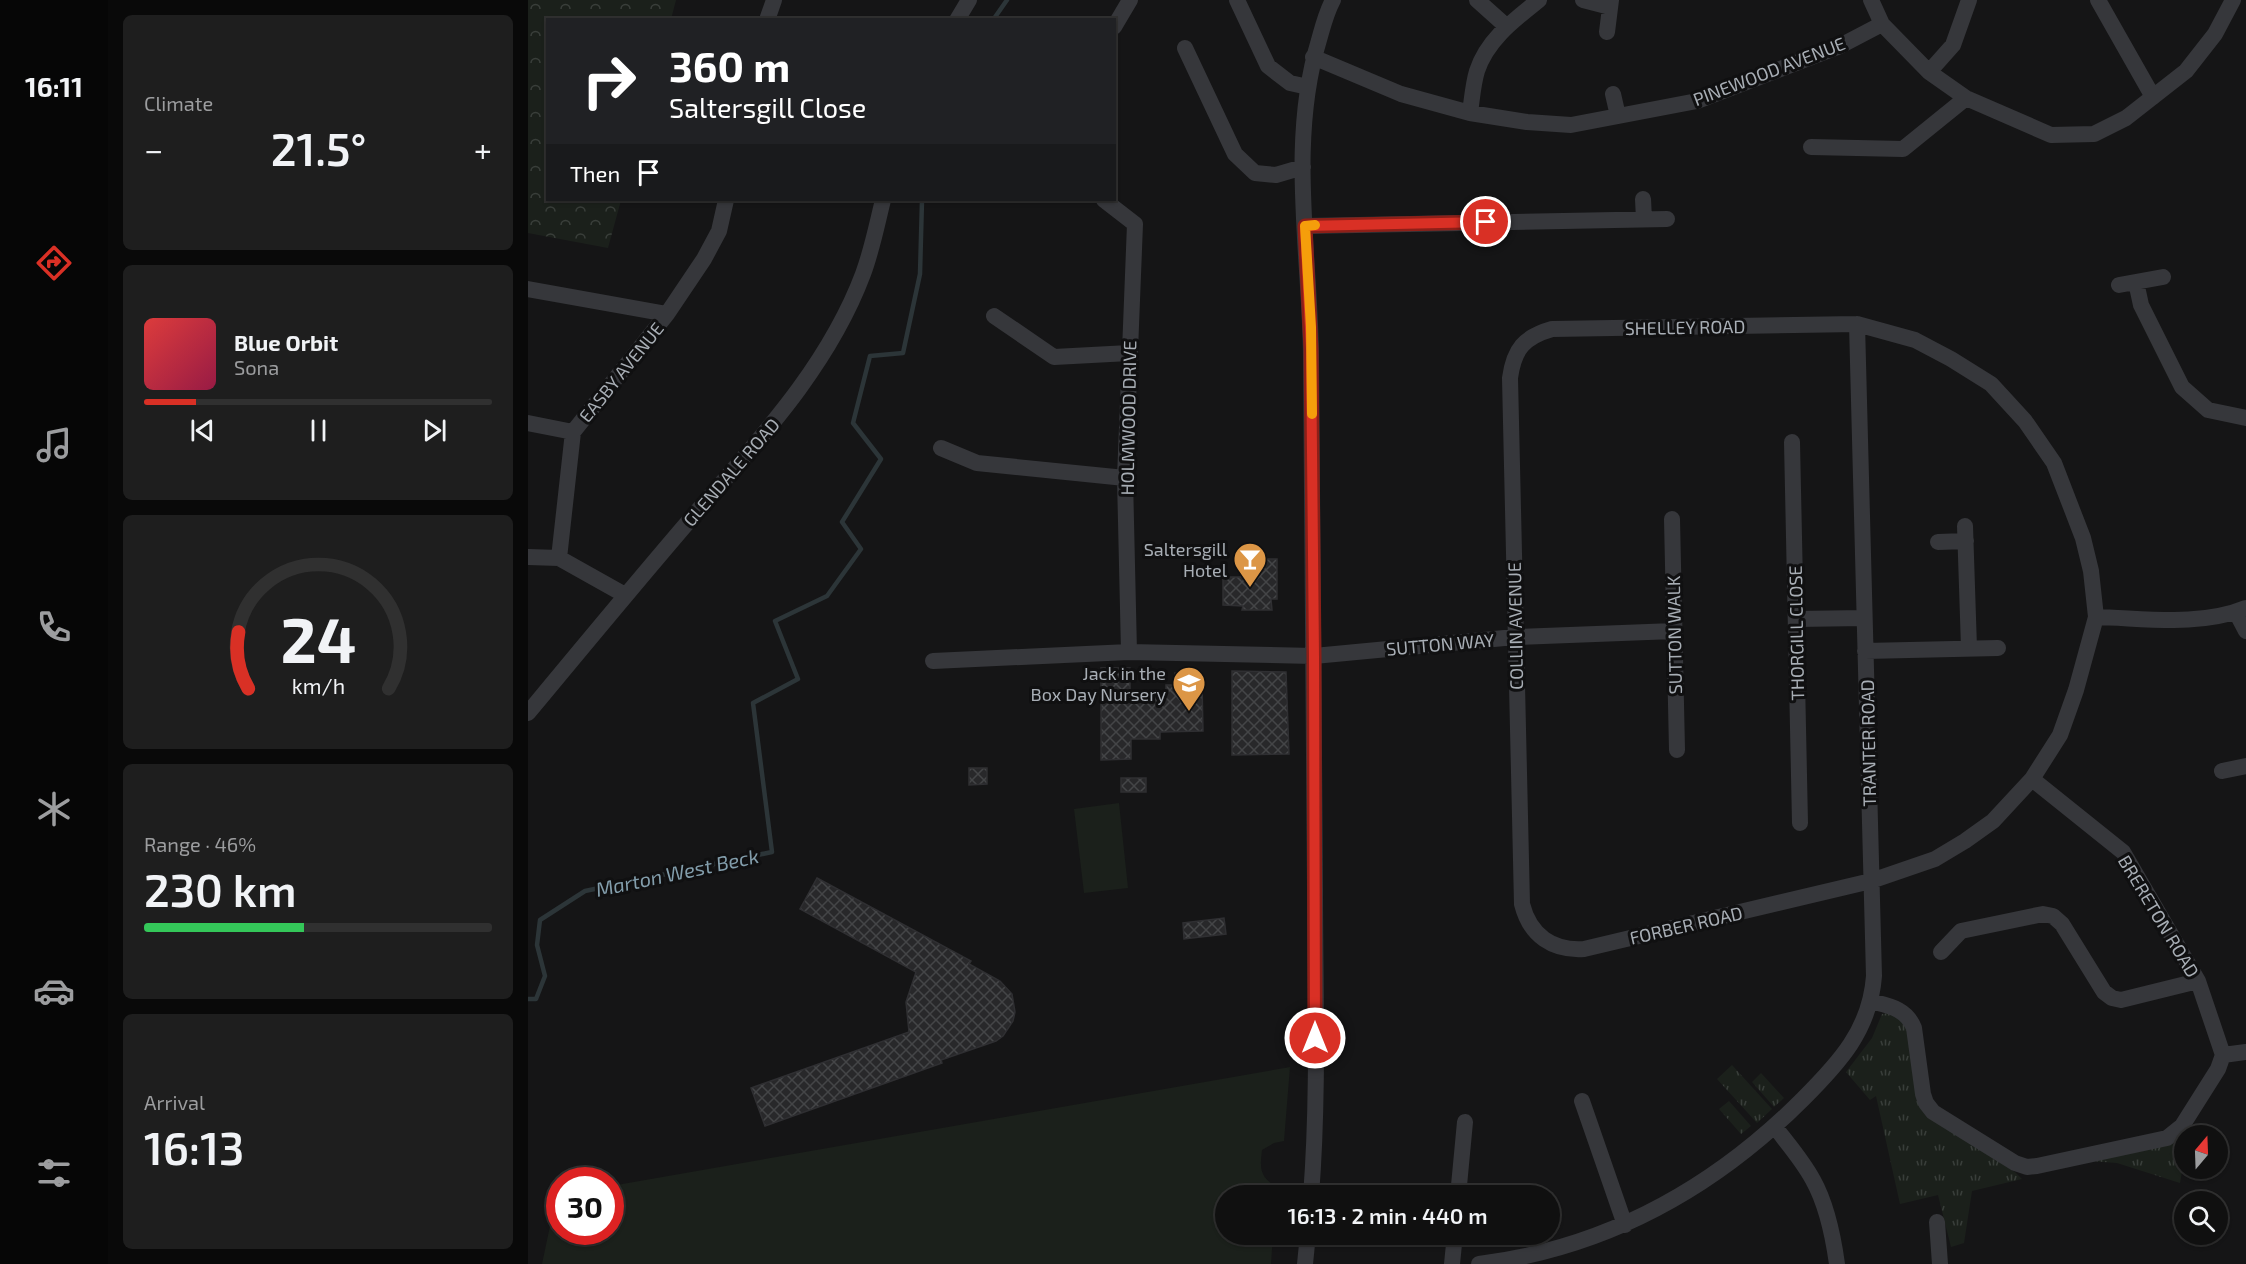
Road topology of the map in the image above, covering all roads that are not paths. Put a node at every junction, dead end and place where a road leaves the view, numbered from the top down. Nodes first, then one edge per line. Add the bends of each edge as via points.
1 (774, 0) edge
2 (969, 0) edge
3 (1130, 0) edge
4 (1237, 0) edge
5 (1333, 0) edge
6 (1477, 0) edge
7 (1539, 0) edge
8 (1583, 0) edge
9 (1871, 0) edge
10 (1969, 0) edge
11 (2098, 0) edge
12 (2233, 0) edge
13 (1610, 3) edge
14 (768, 18) edge
15 (958, 18) edge
16 (1116, 24) edge
17 (1882, 24) junction
18 (1506, 26) junction
19 (1607, 32) dead end
20 (1185, 48) dead end
21 (1314, 57) junction
22 (1929, 72) junction
23 (1308, 87) junction
24 (1613, 94) dead end
25 (2153, 97) junction
26 (1966, 98) junction
27 (1470, 113) junction
28 (1618, 116) junction
29 (1811, 147) dead end
30 (1303, 166) junction
31 (1643, 199) dead end
32 (726, 201) edge
33 (883, 201) edge
34 (1105, 201) edge
35 (1644, 219) junction
36 (1667, 219) dead end
37 (1305, 226) junction
38 (2163, 277) dead end
39 (2136, 282) junction
40 (2119, 285) dead end
41 (528, 289) edge
42 (667, 314) junction
43 (994, 316) dead end
44 (1857, 324) junction
45 (1518, 349) joint
46 (1129, 353) junction
47 (2246, 418) edge
48 (528, 423) edge
49 (573, 432) junction
50 (1792, 442) dead end
51 (941, 448) dead end
52 (1125, 478) junction
53 (1672, 519) dead end
54 (1938, 542) dead end
55 (528, 557) edge
56 (560, 558) junction
57 (625, 595) junction
58 (2241, 610) edge
59 (2096, 617) junction
60 (1864, 618) junction
61 (1796, 619) junction
62 (1674, 631) junction
63 (2246, 631) edge
64 (1515, 637) junction
65 (1969, 648) junction
66 (1998, 648) dead end
67 (1865, 651) junction
68 (1129, 652) junction
69 (1314, 656) junction
70 (933, 661) dead end
71 (528, 713) edge
72 (1677, 750) dead end
73 (2246, 768) edge
74 (2222, 771) dead end
75 (2032, 779) junction
76 (1800, 823) dead end
77 (1871, 881) junction
78 (1522, 904) joint
79 (1941, 952) dead end
80 (2198, 981) junction
81 (1870, 1001) junction
82 (2246, 1052) edge
83 (2223, 1055) junction
84 (1582, 1101) dead end
85 (1465, 1122) dead end
86 (1775, 1127) junction
87 (1312, 1185) edge
88 (1459, 1185) edge
89 (1937, 1221) dead end
90 (1625, 1224) junction
91 (1307, 1245) edge
92 (1454, 1245) edge
93 (1305, 1264) edge
94 (1452, 1264) edge
95 (1479, 1264) edge
96 (1838, 1264) edge
97 (1940, 1264) edge

1 - 14 street
2 - 15 street
3 - 16 street
4 - 23 street via 1268,66 1290,83
5 - 21 street
6 - 18 street
7 - 18 street
8 - 13 street
9 - 17 street
10 - 22 street via 1953,45
11 - 25 street
12 - 25 street via 2215,34 2186,71
13 - 19 street
17 - 22 street
17 - 28 street, PINEWOOD AVENUE via 1840,46 1697,101
18 - 27 street via 1486,51 1477,71
20 - 30 street via 1235,154 1255,173 1276,175
21 - 23 street
21 - 27 street, PINEWOOD AVENUE via 1401,94
22 - 26 street
23 - 30 street
24 - 28 street
25 - 26 street via 2126,118 2094,134 2050,135
26 - 29 street via 1903,149
27 - 28 street, PINEWOOD AVENUE via 1571,125
30 - 37 street
31 - 35 street
32 - 42 street, EASBY AVENUE via 719,231 705,259
33 - 57 street, GLENDALE ROAD via 863,274 823,354 785,410
34 - 46 street, HOLMWOOD DRIVE via 1134,224
35 - 36 street
35 - 37 street
37 - 69 street via 1311,327
38 - 39 street
39 - 40 street
39 - 47 street via 2140,305 2182,387 2208,410
41 - 42 street
42 - 49 street, EASBY AVENUE
43 - 46 street via 1054,357
44 - 45 street, SHELLEY ROAD via 1552,329 1539,333
44 - 59 street, SHELLEY ROAD via 1915,340 1952,359 1991,384 2025,421 2054,463 2070,500 2091,571
44 - 60 street, TRANTER ROAD
45 - 64 street, COLLIN AVENUE via 1510,378
46 - 52 street, HOLMWOOD DRIVE
48 - 49 street
49 - 56 street, EASBY AVENUE
50 - 61 street, THORGILL CLOSE
51 - 52 street via 977,463
52 - 68 street, HOLMWOOD DRIVE
53 - 62 street, SUTTON WALK
54 - 65 street via 1965,534
55 - 56 street
56 - 57 street
57 - 71 street, GLENDALE ROAD
58 - 59 street via 2188,619
58 - 63 street
59 - 75 street, FORBER ROAD via 2060,735
60 - 61 street
60 - 67 street, TRANTER ROAD
61 - 76 street, THORGILL CLOSE
62 - 64 street, SUTTON WAY
62 - 72 street, SUTTON WALK
64 - 69 street, SUTTON WAY
64 - 78 street, COLLIN AVENUE
65 - 66 street
65 - 67 street
67 - 77 street, TRANTER ROAD
68 - 69 street, SUTTON WAY
68 - 70 street, SUTTON WAY
69 - 87 street via 1316,1103
73 - 74 street
75 - 77 street, FORBER ROAD via 1993,821 1965,841 1935,859
75 - 80 street, BRERETON ROAD via 2123,852
77 - 78 street, FORBER ROAD via 1569,950 1542,939 1525,916
77 - 81 street, TRANTER ROAD via 1874,976
79 - 80 street via 1961,931 2043,914 2062,924 2104,992 2112,998 2121,1000
80 - 83 street, BRERETON ROAD
81 - 83 street via 1902,1011 1910,1018 1923,1094 1933,1112 2027,1167 2167,1138 2182,1126
81 - 86 street, TRANTER ROAD via 1855,1040
82 - 83 street
84 - 90 street
85 - 88 street
86 - 90 street, TRANTER ROAD via 1701,1184
86 - 96 street via 1814,1181
89 - 97 street
90 - 95 street, TRANTER ROAD via 1536,1254
91 - 93 street
92 - 94 street

